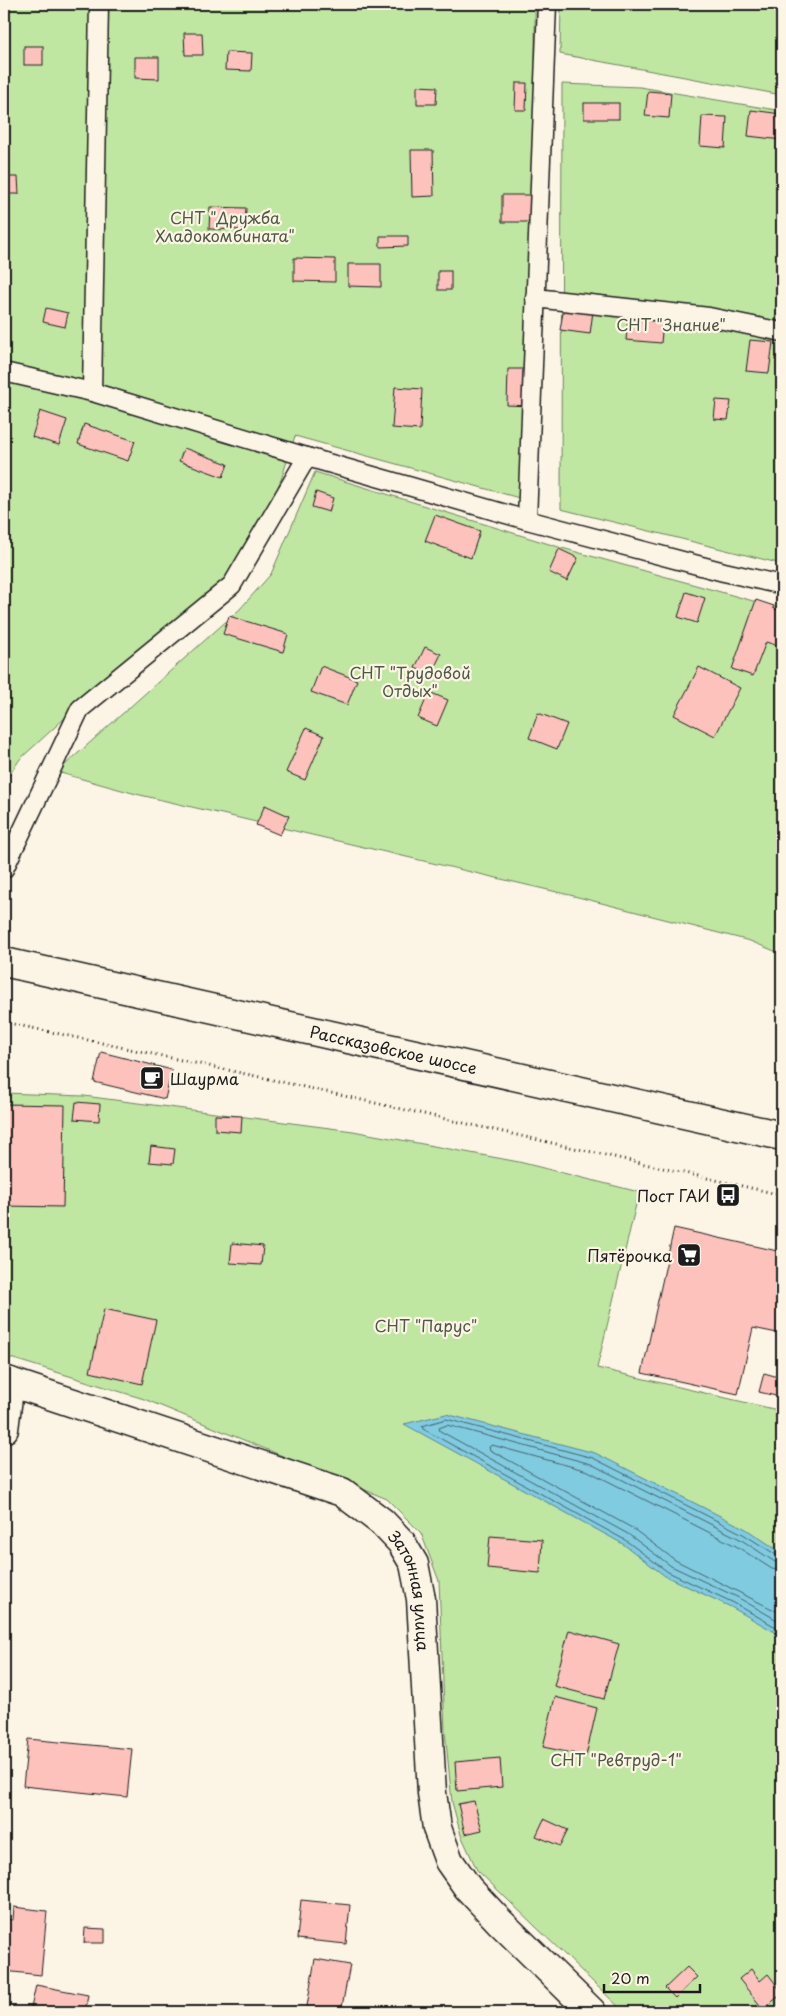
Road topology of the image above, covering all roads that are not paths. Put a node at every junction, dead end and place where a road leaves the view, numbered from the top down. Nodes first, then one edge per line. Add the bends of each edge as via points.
1 (99, 4) edge
2 (547, 4) edge
3 (535, 298) junction
4 (782, 332) edge
5 (4, 372) edge
6 (92, 392) junction
7 (307, 457) junction
8 (527, 520) junction
9 (782, 585) edge
10 (4, 869) edge
11 (4, 962) edge
12 (782, 1136) edge
13 (7, 1381) edge
14 (4, 1429) edge
15 (592, 2012) edge

1 - 6 lane
2 - 3 lane
3 - 4 lane via 709,317
3 - 8 lane
5 - 6 lane
6 - 7 lane
7 - 8 lane
7 - 10 lane via 232,585 80,709
8 - 9 lane
11 - 12 street, Рассказовское шоссе
13 - 14 street
13 - 15 street, Затонная улица via 342,1492 382,1522 401,1542 414,1564 421,1599 432,1793 437,1828 449,1861 468,1888 499,1921

